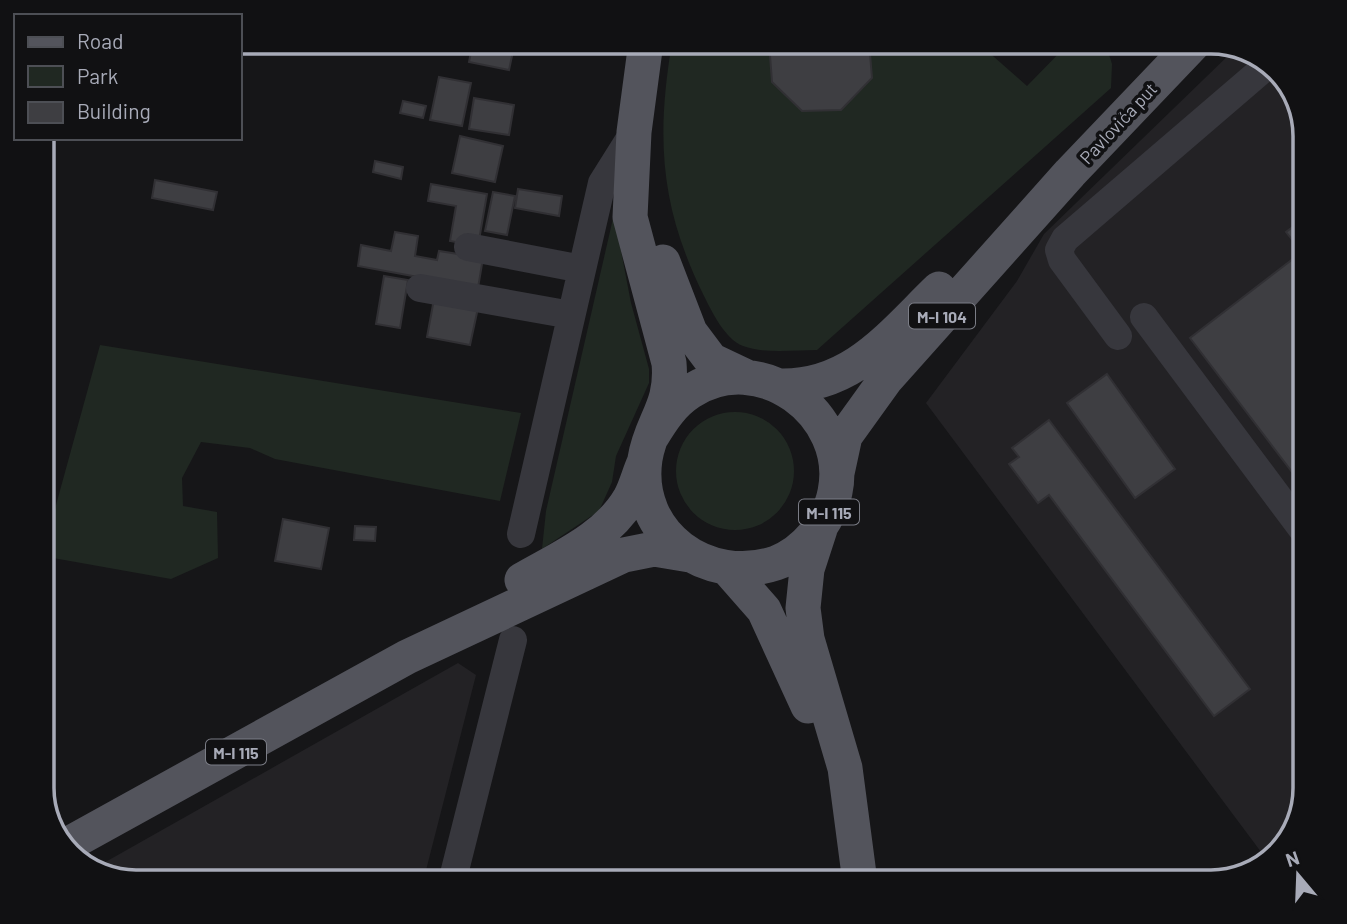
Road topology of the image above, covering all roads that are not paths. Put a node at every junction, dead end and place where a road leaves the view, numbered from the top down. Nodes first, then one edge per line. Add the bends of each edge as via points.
1 (644, 54) edge
2 (1173, 54) edge
3 (1261, 71) edge
4 (634, 132) junction
5 (1070, 173) junction
6 (468, 247) dead end
7 (582, 269) junction
8 (420, 288) dead end
9 (571, 315) junction
10 (1144, 317) dead end
11 (1118, 336) dead end
12 (765, 382) junction
13 (649, 447) junction
14 (837, 473) junction
15 (1293, 517) edge
16 (820, 529) junction
17 (521, 534) dead end
18 (690, 555) junction
19 (728, 569) junction
20 (513, 640) dead end
21 (407, 657) junction
22 (854, 838) junction
23 (74, 841) edge
24 (455, 870) edge
25 (858, 870) edge

1 - 4 main road, M-I 115
2 - 5 main road, Pavlovića put / M-I 104
3 - 11 street via 1065,239 1059,250
4 - 7 street via 602,183
4 - 12 main road, M-I 115 via 658,249 690,332 711,360
4 - 13 main road, M-I 115 via 630,217 671,385
5 - 12 main road, M-I 104 via 853,368 807,386
5 - 14 main road, M-I 104 via 886,379 845,436
6 - 7 street
7 - 9 street
8 - 9 street
9 - 17 street
10 - 15 street
12 - 13 main road, M-I 115 via 719,380 691,391 668,410
12 - 14 main road, M-I 115 via 804,401 822,421 833,446
13 - 18 main road, M-I 115 via 645,487 653,514 668,537
13 - 21 main road, M-I 115 via 630,498 588,542
14 - 16 main road, M-I 115 via 835,493
16 - 19 main road, M-I 115 via 802,548 779,562 754,569
16 - 22 main road via 807,569 803,608 807,639 845,768
18 - 19 main road, M-I 115
18 - 21 main road, M-I 115 via 654,549 625,555
19 - 22 main road via 764,610 820,730
20 - 24 street
21 - 23 main road, M-I 115
22 - 25 main road

